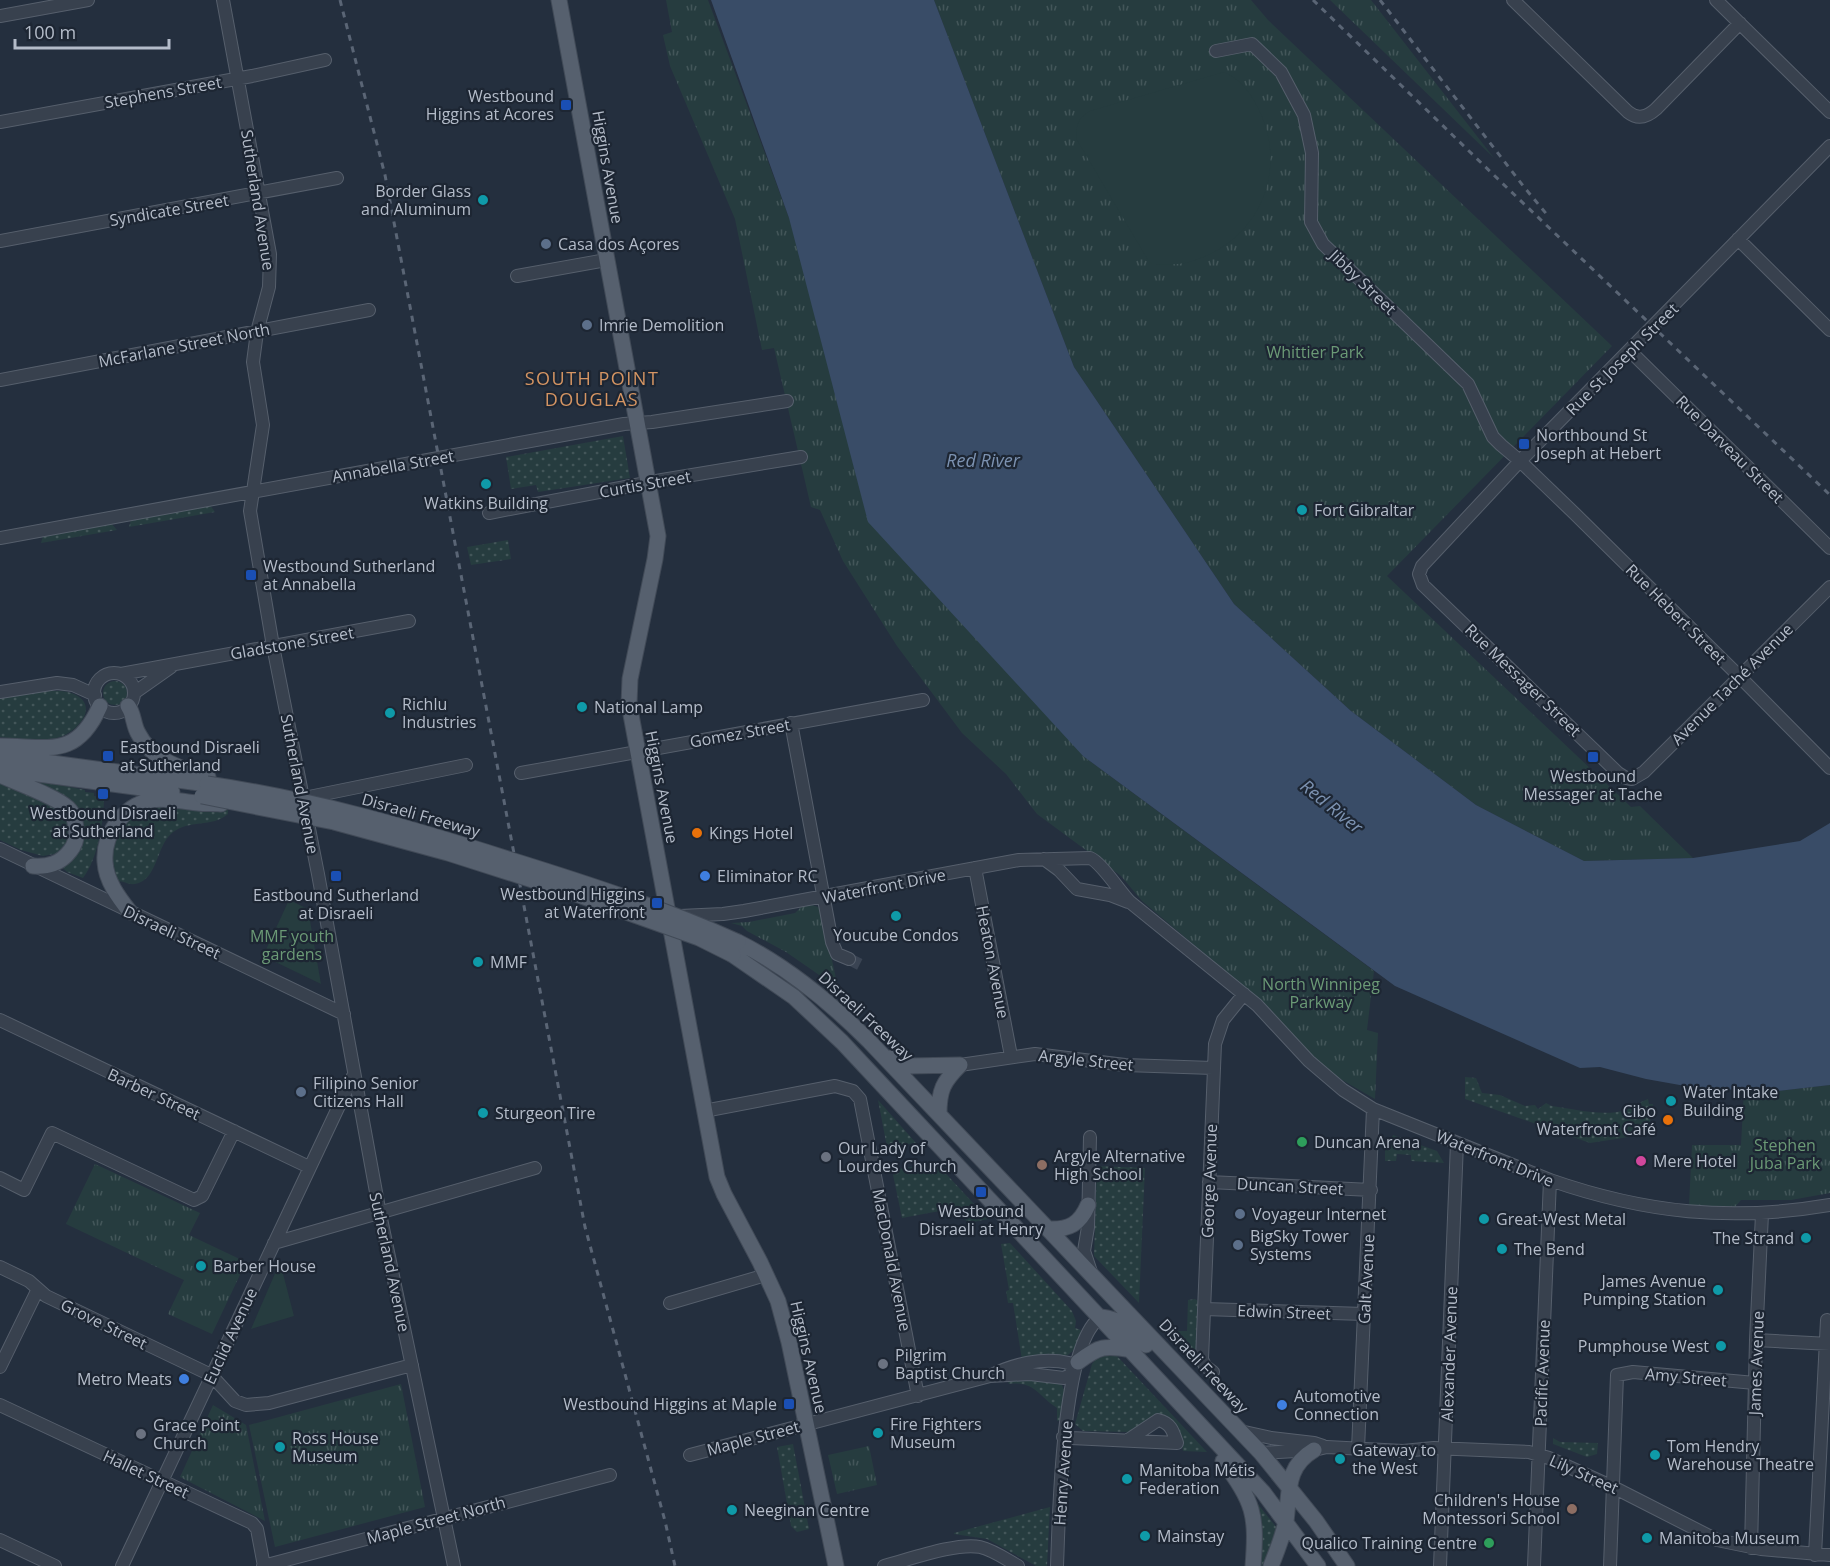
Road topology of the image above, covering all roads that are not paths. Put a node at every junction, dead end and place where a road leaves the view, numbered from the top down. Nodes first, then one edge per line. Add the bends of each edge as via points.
1 (88, 0) edge
2 (223, 0) edge
3 (558, 0) edge
4 (1513, 0) edge
5 (1716, 0) edge
6 (0, 16) edge
7 (1740, 23) junction
8 (1216, 51) dead end
9 (326, 60) dead end
10 (237, 78) junction
11 (1830, 112) edge
12 (0, 122) edge
13 (1830, 146) edge
14 (337, 178) dead end
15 (260, 193) junction
16 (1738, 239) junction
17 (0, 241) edge
18 (606, 260) junction
19 (517, 276) dead end
20 (369, 310) dead end
21 (1830, 330) edge
22 (257, 332) junction
23 (1630, 351) junction
24 (0, 380) edge
25 (787, 401) dead end
26 (638, 423) junction
27 (801, 457) dead end
28 (1521, 461) junction
29 (649, 483) junction
30 (253, 491) junction
31 (489, 513) dead end
32 (0, 538) edge
33 (1830, 548) edge
34 (1419, 574) joint
35 (1830, 587) edge
36 (409, 621) dead end
37 (273, 646) junction
38 (174, 665) junction
39 (122, 674) junction
40 (1740, 677) junction
41 (0, 692) edge
42 (97, 700) junction
43 (131, 700) junction
44 (923, 700) dead end
45 (791, 723) junction
46 (0, 746) edge
47 (638, 751) junction
48 (0, 756) edge
49 (466, 765) dead end
50 (1830, 768) edge
51 (0, 769) edge
52 (521, 773) dead end
53 (0, 775) edge
54 (1632, 779) joint
55 (205, 790) junction
56 (304, 798) junction
57 (0, 849) edge
58 (1083, 858) junction
59 (1044, 859) junction
60 (33, 866) junction
61 (1101, 866) junction
62 (975, 868) junction
63 (1071, 882) junction
64 (1088, 892) junction
65 (824, 897) junction
66 (1130, 902) junction
67 (130, 912) junction
68 (670, 924) junction
69 (736, 949) junction
70 (849, 959) tunnel mouth
71 (1244, 994) junction
72 (344, 1014) junction
73 (0, 1020) edge
74 (884, 1055) junction
75 (1011, 1056) junction
76 (960, 1065) junction
77 (1214, 1068) junction
78 (354, 1074) junction
79 (1373, 1109) junction
80 (704, 1111) junction
81 (939, 1114) junction
82 (234, 1131) junction
83 (1090, 1137) dead end
84 (1457, 1143) junction
85 (309, 1167) junction
86 (535, 1168) dead end
87 (0, 1178) edge
88 (1550, 1180) junction
89 (1209, 1182) junction
90 (1371, 1190) junction
91 (1088, 1205) junction
92 (1830, 1205) edge
93 (380, 1214) junction
94 (1762, 1214) junction
95 (1048, 1229) junction
96 (274, 1243) junction
97 (0, 1267) edge
98 (1091, 1272) junction
99 (766, 1275) junction
100 (38, 1289) junction
101 (670, 1303) dead end
102 (1204, 1310) junction
103 (1364, 1314) junction
104 (1101, 1317) junction
105 (1827, 1320) dead end
106 (1756, 1340) junction
107 (1828, 1344) edge
108 (1131, 1350) junction
109 (412, 1365) junction
110 (0, 1367) edge
111 (1076, 1367) junction
112 (1213, 1372) dead end
113 (211, 1375) junction
114 (1189, 1376) junction
115 (1755, 1383) junction
116 (918, 1396) junction
117 (1179, 1400) junction
118 (0, 1405) edge
119 (806, 1424) junction
120 (1240, 1431) junction
121 (1063, 1437) junction
122 (1215, 1439) junction
123 (1128, 1440) dead end
124 (1445, 1448) junction
125 (1320, 1449) junction
126 (1358, 1449) junction
127 (1261, 1453) junction
128 (1539, 1454) junction
129 (690, 1455) dead end
130 (610, 1475) dead end
131 (163, 1482) junction
132 (1289, 1487) junction
133 (1613, 1487) junction
134 (444, 1518) junction
135 (1286, 1521) junction
136 (0, 1540) edge
137 (1751, 1548) junction
138 (1815, 1555) junction
139 (1830, 1555) edge
140 (55, 1566) edge
141 (122, 1566) edge
142 (263, 1566) edge
143 (454, 1566) edge
144 (836, 1566) edge
145 (884, 1566) edge
146 (1018, 1566) edge
147 (1057, 1566) edge
148 (1253, 1566) edge
149 (1272, 1566) edge
150 (1318, 1566) edge
151 (1347, 1566) edge
152 (1440, 1566) edge
153 (1534, 1566) edge
154 (1610, 1566) edge

1 - 6 street
2 - 10 street, Sutherland Avenue
3 - 18 main road, Higgins Avenue
4 - 7 street via 1637,117 1656,109
5 - 7 street
7 - 11 street
8 - 28 street, Jibby Street via 1252,45 1281,72 1304,115 1312,153 1311,222 1323,244 1468,384 1493,437
9 - 10 street, Stephens Street
10 - 12 street, Stephens Street
10 - 15 street, Sutherland Avenue
13 - 16 street, Rue St Joseph Street
14 - 15 street, Syndicate Street
15 - 17 street, Syndicate Street
15 - 22 street, Sutherland Avenue via 270,273
16 - 21 street
16 - 23 street, Rue St Joseph Street
18 - 19 street
18 - 26 main road, Higgins Avenue
20 - 22 street, McFarlane Street North
22 - 24 street, McFarlane Street North
22 - 30 street, Sutherland Avenue via 253,362 263,425
23 - 28 street, Rue St Joseph Street
23 - 33 street, Rue Darveau Street
25 - 26 street, Annabella Street
26 - 29 main road, Higgins Avenue
26 - 30 street, Annabella Street
27 - 29 street, Curtis Street
28 - 34 street, Rue St Joseph Street via 1422,566
28 - 40 street, Rue Hebert Street
29 - 31 street, Curtis Street
29 - 47 main road, Higgins Avenue via 658,543 628,687
30 - 32 street, Annabella Street
30 - 37 street, Sutherland Avenue via 250,511
34 - 54 street, Rue Messager Street via 1423,585 1618,773
35 - 40 street, Avenue Taché Avenue
36 - 37 street, Gladstone Street
37 - 38 street, Gladstone Street
37 - 56 street, Sutherland Avenue
38 - 39 street, Gladstone Street
38 - 43 street, Gladstone Street
39 - 42 street, Gladstone Street via 100,678
39 - 43 street via 132,684
40 - 50 street, Rue Hebert Street
40 - 54 street, Avenue Taché Avenue via 1644,772
41 - 42 street via 57,683 73,686
42 - 43 street via 112,712 121,711
42 - 46 main road via 85,732 63,745 44,749
43 - 55 main road via 139,735 150,749
44 - 45 street, Gomez Street
45 - 47 street, Gomez Street
45 - 65 street
47 - 52 street, Gomez Street
47 - 68 main road, Higgins Avenue
48 - 55 main road, Disraeli Freeway
49 - 56 street
51 - 55 main road, Disraeli Freeway
53 - 60 main road via 60,802 75,819 76,835 70,851 47,867
55 - 67 main road via 140,804 117,822 110,833 105,863 114,891
55 - 69 main road, Disraeli Freeway, bridge via 250,798 448,853
56 - 72 street, Sutherland Avenue
57 - 60 street, Disraeli Street
58 - 59 street, Waterfront Drive
58 - 61 street, Waterfront Drive via 1093,859
58 - 63 street via 1071,866
59 - 62 street, Waterfront Drive
59 - 63 street, Waterfront Drive
60 - 67 street, Disraeli Street
61 - 64 street via 1101,882
61 - 66 street, Waterfront Drive
62 - 65 street, Waterfront Drive
62 - 75 street, Heaton Avenue
63 - 64 street, Waterfront Drive
64 - 66 street, Waterfront Drive
65 - 68 street, Waterfront Drive
65 - 70 street via 832,942 837,954
66 - 71 street, Waterfront Drive
67 - 72 street, Disraeli Street
68 - 80 main road, Higgins Avenue
69 - 74 main road, Disraeli Freeway via 775,963 813,990
69 - 104 main road, Disraeli Freeway via 819,1019
71 - 77 street, George Avenue via 1220,1027
71 - 79 street, Waterfront Drive via 1324,1075
72 - 78 street, Sutherland Avenue
73 - 82 street, Barber Street
74 - 76 main road via 908,1066
74 - 81 main road, Disraeli Freeway
75 - 76 street, Argyle Street
75 - 77 street, Argyle Street via 1035,1054 1125,1065
76 - 81 main road via 943,1084
77 - 89 street, George Avenue
78 - 85 street, Euclid Avenue
78 - 93 street, Sutherland Avenue
79 - 84 street, Waterfront Drive
79 - 90 street, Galt Avenue
80 - 99 main road, Higgins Avenue via 717,1177
80 - 116 street, MacDonald Avenue via 836,1086 853,1091 860,1099
81 - 95 main road, Disraeli Freeway
82 - 85 street, Barber Street
82 - 87 street via 202,1196 194,1200 52,1133 24,1190
83 - 91 street
84 - 88 street, Waterfront Drive
84 - 124 street, Alexander Avenue
85 - 96 street, Euclid Avenue
86 - 93 street
88 - 94 street, Waterfront Drive via 1660,1209
88 - 128 street, Pacific Avenue
89 - 90 street, Duncan Street
89 - 102 street, George Avenue
90 - 103 street, Galt Avenue
91 - 95 main road via 1074,1225
91 - 98 street via 1084,1251
92 - 94 street, Waterfront Drive
93 - 96 street
93 - 109 street, Sutherland Avenue
94 - 106 street, James Avenue
95 - 98 main road, Disraeli Freeway
96 - 113 street, Euclid Avenue
97 - 100 street, Grove Street
98 - 114 main road, Disraeli Freeway
99 - 101 street
99 - 119 main road, Higgins Avenue via 789,1342
100 - 110 street
100 - 113 street, Grove Street
102 - 103 street, Edwin Street
102 - 112 street, George Avenue via 1202,1359
103 - 126 street, Galt Avenue
104 - 108 main road, Disraeli Freeway
104 - 111 street, Henry Avenue via 1087,1332
104 - 114 main road via 1125,1324 1156,1356
105 - 107 street
106 - 107 street
106 - 115 street, James Avenue
107 - 138 street
108 - 111 main road via 1107,1346 1091,1353
108 - 117 main road, Disraeli Freeway
109 - 113 street via 256,1405 235,1401
109 - 134 street, Sutherland Avenue
111 - 116 street, Maple Street via 1064,1378 1030,1374 990,1376
111 - 121 street, Henry Avenue
113 - 131 street, Euclid Avenue
114 - 120 main road, Disraeli Freeway
115 - 133 street, Amy Street via 1633,1372 1617,1375
115 - 137 street, James Avenue
116 - 119 street, Maple Street
117 - 122 main road, Disraeli Freeway
117 - 148 main road via 1250,1504 1256,1532
118 - 131 street, Hallet Street
119 - 129 street, Maple Street
119 - 144 main road, Higgins Avenue
120 - 125 street, Lily Street via 1314,1443
120 - 127 main road, Disraeli Freeway
121 - 123 street
121 - 147 street, Henry Avenue
122 - 127 main road
122 - 135 main road, Disraeli Freeway
124 - 126 street, Lily Street
124 - 128 street, Lily Street
124 - 152 street, Alexander Avenue
125 - 126 street, Lily Street
125 - 127 street, Lily Street
125 - 132 main road via 1299,1461
127 - 132 main road, Disraeli Freeway
128 - 133 street, Lily Street
128 - 153 street, Pacific Avenue
130 - 134 street, Maple Street North
131 - 141 street, Euclid Avenue
131 - 142 street, Hallet Street via 252,1524 257,1529
132 - 135 main road
132 - 151 main road, Disraeli Freeway
133 - 137 street, Lily Street via 1718,1540
133 - 154 street
134 - 142 street, Maple Street North
134 - 143 street, Sutherland Avenue
135 - 149 main road
135 - 150 main road, Disraeli Freeway
136 - 140 street
137 - 138 street, Lily Street
138 - 139 street, Lily Street
145 - 146 street via 972,1546 990,1550

